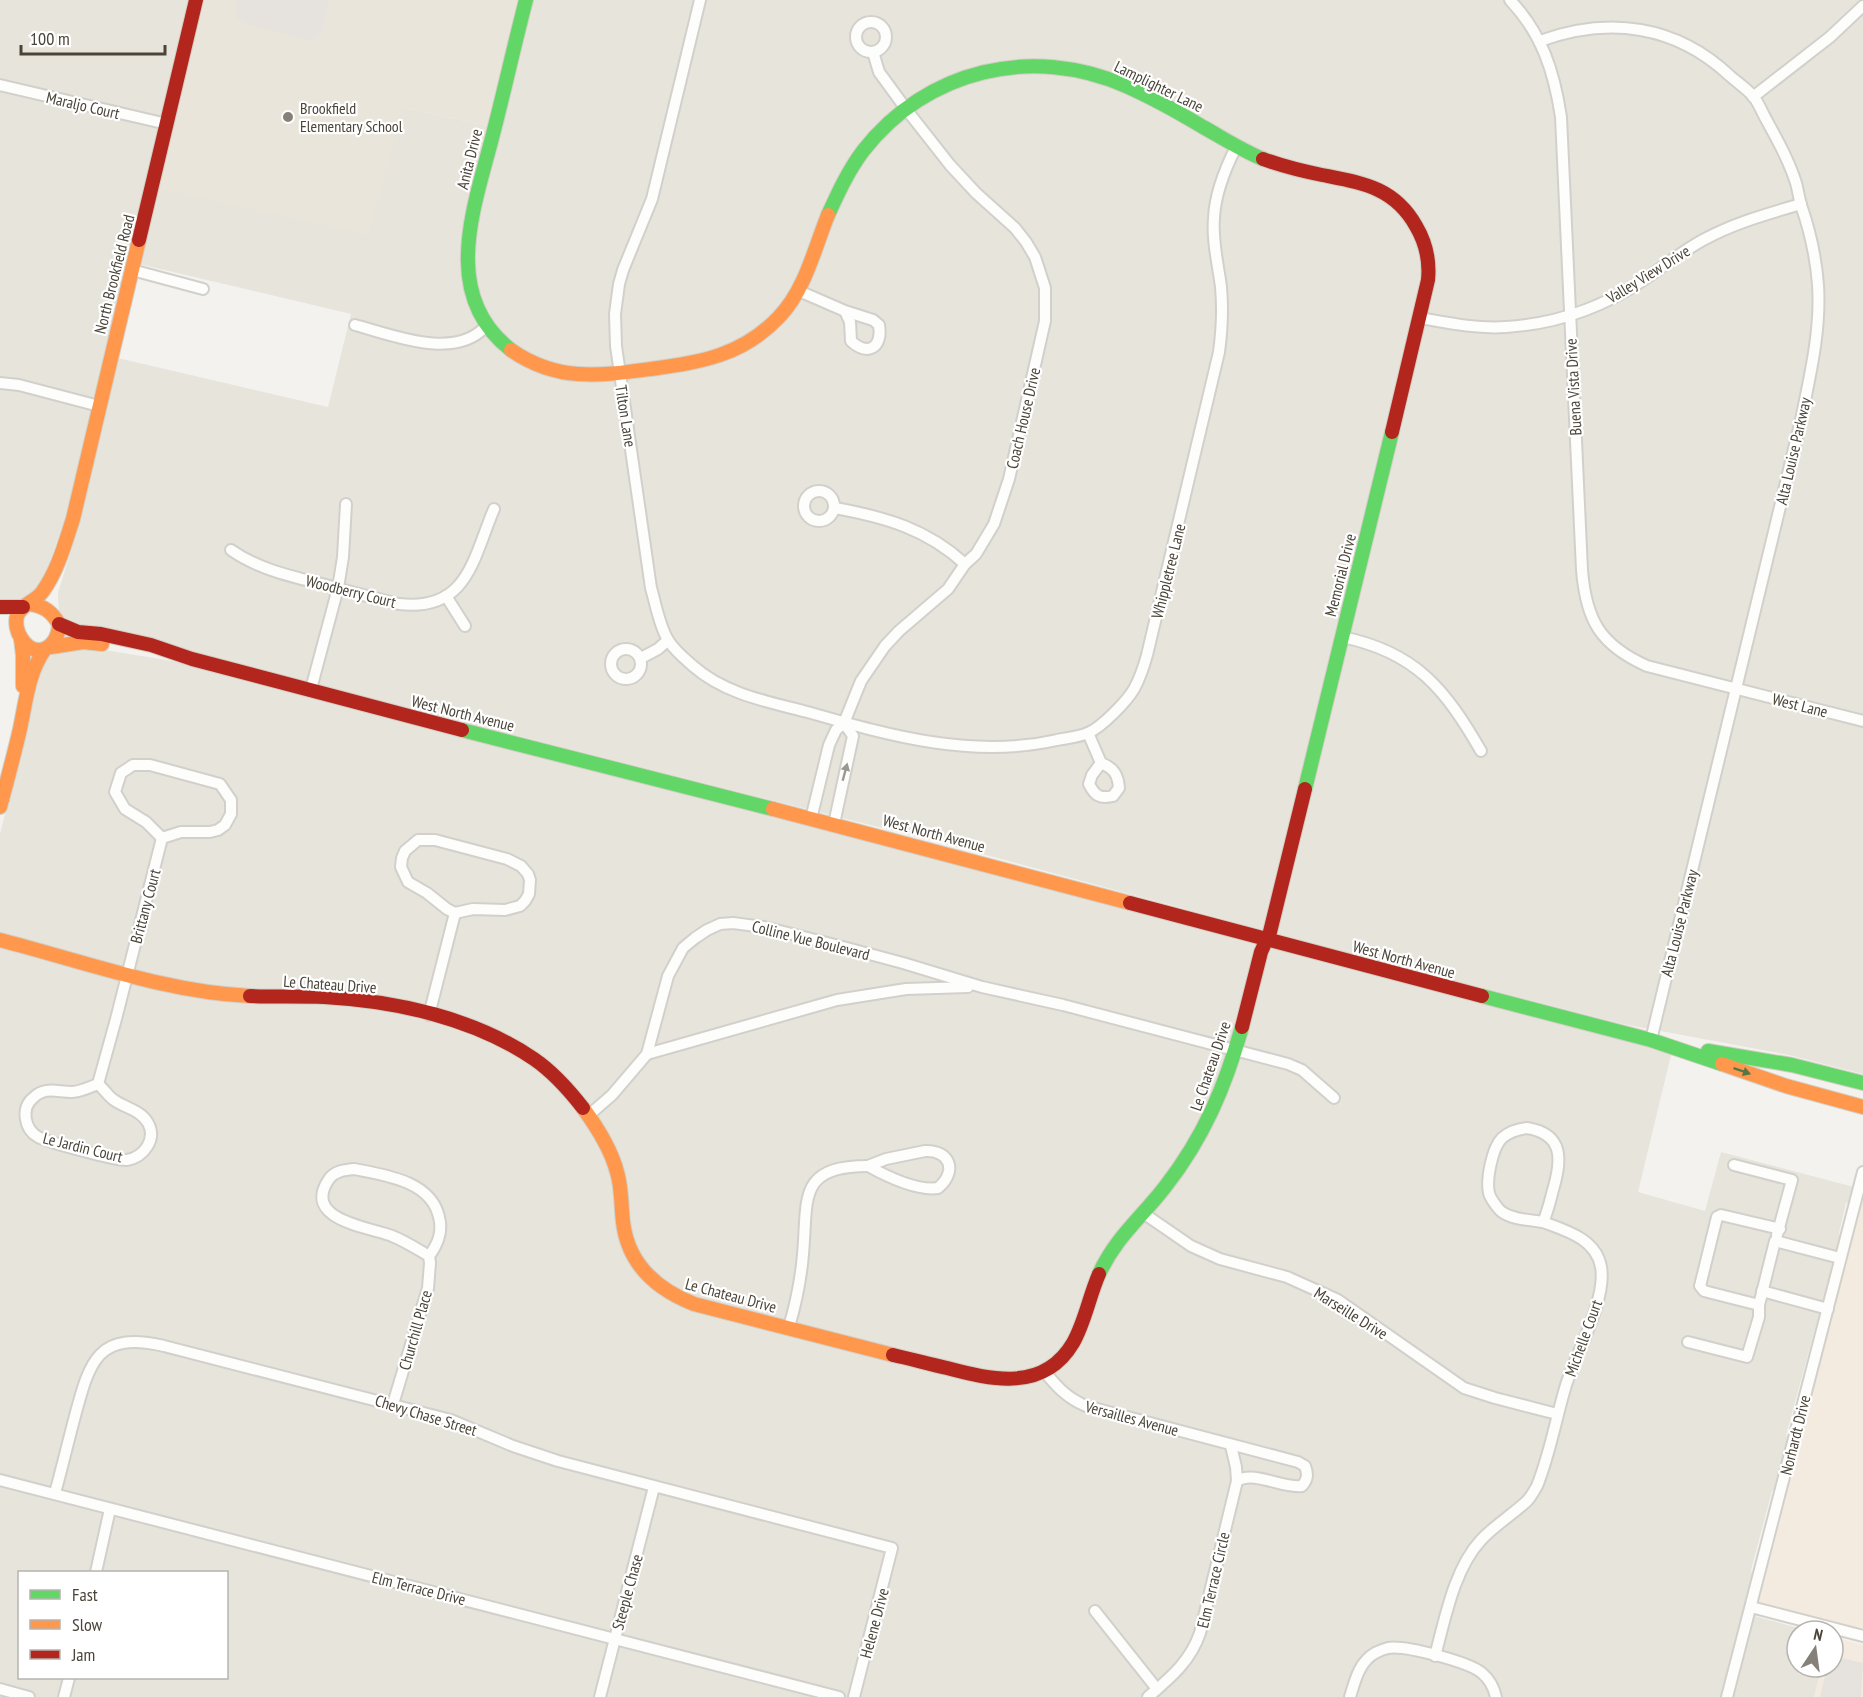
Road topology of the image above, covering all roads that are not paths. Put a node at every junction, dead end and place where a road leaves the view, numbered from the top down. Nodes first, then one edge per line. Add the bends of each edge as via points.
1 (196, 0) edge
2 (526, 0) edge
3 (700, 0) edge
4 (1510, 0) edge
5 (1863, 6) edge
6 (1540, 41) junction
7 (873, 52) dead end
8 (0, 85) edge
9 (1754, 97) junction
10 (906, 110) junction
11 (167, 124) junction
12 (1236, 147) junction
13 (1801, 204) junction
14 (1411, 219) joint
15 (132, 270) junction
16 (203, 289) dead end
17 (799, 291) junction
18 (845, 311) dead end
19 (1569, 316) junction
20 (1420, 318) junction
21 (355, 325) dead end
22 (486, 326) junction
23 (619, 374) junction
24 (0, 383) edge
25 (99, 406) junction
26 (346, 504) dead end
27 (835, 508) dead end
28 (494, 509) dead end
29 (231, 550) dead end
30 (61, 554) junction
31 (965, 564) junction
32 (338, 588) junction
33 (446, 596) junction
34 (26, 605) junction
35 (0, 607) edge
36 (57, 620) junction
37 (3, 622) dead end
38 (465, 626) dead end
39 (19, 635) junction
40 (1342, 637) junction
41 (668, 640) junction
42 (48, 648) junction
43 (641, 658) dead end
44 (192, 659) junction
45 (311, 689) junction
46 (1737, 689) junction
47 (23, 713) junction
48 (1863, 721) edge
49 (844, 723) junction
50 (1088, 733) junction
51 (1481, 751) dead end
52 (1101, 763) dead end
53 (0, 807) edge
54 (811, 819) junction
55 (834, 824) junction
56 (162, 838) junction
57 (455, 913) junction
58 (0, 940) edge
59 (1266, 940) junction
60 (127, 975) junction
61 (982, 987) junction
62 (429, 1015) junction
63 (1651, 1040) junction
64 (1667, 1045) junction
65 (1235, 1050) junction
66 (646, 1054) junction
67 (1863, 1083) edge
68 (98, 1084) junction
69 (1334, 1098) dead end
70 (1863, 1107) edge
71 (589, 1115) junction
72 (1734, 1165) dead end
73 (868, 1166) junction
74 (1863, 1172) edge
75 (1143, 1213) junction
76 (1543, 1222) junction
77 (1780, 1229) junction
78 (1775, 1241) junction
79 (429, 1256) junction
80 (1840, 1258) junction
81 (1762, 1291) junction
82 (1759, 1305) junction
83 (1828, 1309) junction
84 (789, 1327) junction
85 (1688, 1342) dead end
86 (1044, 1371) junction
87 (393, 1404) junction
88 (1557, 1414) junction
89 (1231, 1446) junction
90 (0, 1480) edge
91 (1237, 1481) junction
92 (654, 1487) junction
93 (55, 1493) junction
94 (110, 1509) junction
95 (892, 1548) joint
96 (96, 1571) edge
97 (1751, 1607) junction
98 (1095, 1611) dead end
99 (1863, 1636) edge
100 (614, 1640) junction
101 (1435, 1656) junction
102 (68, 1679) edge
103 (0, 1689) edge
104 (1152, 1693) edge
105 (29, 1697) edge
106 (64, 1697) edge
107 (600, 1697) edge
108 (839, 1697) edge
109 (854, 1697) edge
110 (1350, 1697) edge
111 (1496, 1697) edge
112 (1727, 1697) edge

1 - 11 street, North Brookfield Road
2 - 22 street, Anita Drive via 468,236 469,278
3 - 23 street, Tilton Lane via 654,190 619,285 615,328
4 - 6 street, Buena Vista Drive
5 - 9 street
6 - 9 street, Alta Louise Parkway via 1611,27 1661,34 1707,56
6 - 19 street, Buena Vista Drive via 1554,79 1561,117
7 - 10 street, Coach House Drive via 879,72
8 - 11 street, Maraljo Court
9 - 13 street, Alta Louise Parkway via 1789,163
10 - 12 street, Lamplighter Lane via 944,85 965,77 1042,64 1082,70 1122,84
10 - 17 street, Lamplighter Lane via 880,131 850,171 832,205
10 - 31 street, Coach House Drive via 963,180 1026,242 1045,288 1042,342 1002,503 984,543
11 - 15 street, North Brookfield Road
12 - 14 street, Lamplighter Lane via 1289,168 1373,186 1393,199
12 - 50 street, Whippletree Lane via 1217,194 1214,218 1222,306 1219,352 1148,655 1134,689
13 - 19 street, Valley View Drive via 1720,231 1629,290
13 - 46 street, Alta Louise Parkway via 1816,264 1817,338
14 - 20 street, Memorial Drive via 1428,256
15 - 16 street
15 - 25 street, North Brookfield Road
17 - 18 street
17 - 23 street, Lamplighter Lane via 771,326 729,354
19 - 20 street, Valley View Drive via 1490,328
19 - 46 street, Buena Vista Drive via 1582,570 1589,612 1608,641 1636,661
20 - 40 street, Memorial Drive
21 - 22 street via 441,345 460,342
22 - 23 street, Anita Drive via 516,354 534,364 572,375
23 - 41 street, Tilton Lane via 651,588
24 - 25 street
25 - 30 street, North Brookfield Road via 74,519
26 - 32 street
27 - 31 street via 898,522 931,538
28 - 33 street, Woodberry Court via 476,560 467,576
29 - 32 street, Woodberry Court via 259,566
30 - 34 street, North Brookfield Road via 38,600
30 - 36 street, North Brookfield Road via 54,590
31 - 49 street, Coach House Drive via 948,589 879,652 861,681
32 - 33 street, Woodberry Court via 414,606
32 - 45 street
33 - 38 street
34 - 35 street
34 - 36 street via 43,607
34 - 39 street via 17,614
36 - 42 street via 57,640
36 - 44 street, West North Avenue via 78,632 151,645
37 - 39 street
39 - 42 street via 30,647
39 - 47 street
40 - 51 street via 1384,650 1423,673 1457,711
40 - 59 street, Memorial Drive
41 - 43 street
41 - 49 street, Tilton Lane via 693,666 735,692
42 - 44 street, West North Avenue via 95,643
42 - 47 street via 36,661
44 - 45 street, West North Avenue
45 - 54 street, West North Avenue
46 - 48 street, West Lane
46 - 63 street, Alta Louise Parkway
47 - 53 street
49 - 50 street, Whippletree Lane via 964,747 1027,746
49 - 54 street, Coach House Drive via 829,745
55 -> 49 street via 853,736
50 - 52 street
54 - 55 street, West North Avenue
55 - 59 street, West North Avenue
56 - 56 street via 181,832 210,832 225,825 231,814 231,800 220,784 150,765 133,765 121,773 115,792 125,809
56 - 60 street, Brittany Court
57 - 57 street via 519,906 529,894 528,874 507,859 435,840 418,840 402,858 401,867 408,882
57 - 62 street
58 - 60 street, Le Chateau Drive
59 - 63 street, West North Avenue
59 - 65 street, Le Chateau Drive
60 - 62 street, Le Chateau Drive via 228,994 341,999
60 - 68 street
61 - 65 street, Colline Vue Boulevard
61 - 66 street, Colline Vue Boulevard via 906,989 837,1000
61 - 66 street, Colline Vue Boulevard via 764,927 720,924 695,938 674,961
62 - 71 street, Le Chateau Drive via 480,1030 513,1046 535,1060
63 - 64 street, West North Avenue
64 - 67 street, West North Avenue via 1792,1065
64 -> 70 street, West North Avenue via 1786,1086
65 - 69 street, Colline Vue Boulevard via 1302,1070
65 - 75 street, Le Chateau Drive via 1203,1131
66 - 71 street, Colline Vue Boulevard via 612,1095
68 - 68 street, Le Jardin Court via 74,1092 38,1093 26,1106 31,1131 44,1139 94,1154 122,1160 137,1157 150,1140 147,1121 110,1097
71 - 84 street, Le Chateau Drive via 617,1172 631,1253 651,1280 667,1293 694,1304
72 - 77 street via 1792,1180
73 - 73 street via 932,1189 945,1183 950,1168 943,1155 932,1151
73 - 84 street via 847,1166 825,1173 810,1191 800,1284
74 - 80 street, Norhardt Drive
75 - 86 street, Le Chateau Drive via 1119,1240 1103,1267 1072,1344
75 - 88 street, Marseille Drive via 1191,1246 1220,1259 1287,1277 1338,1300 1464,1388
76 - 76 street, Michelle Court via 1557,1177 1558,1149 1550,1136 1540,1130 1516,1130 1497,1146 1489,1175 1489,1194 1501,1212
76 - 88 street, Michelle Court via 1585,1240 1595,1251 1601,1268 1594,1313
77 - 78 street
77 - 82 street via 1717,1217 1700,1286 1704,1291
78 - 80 street
78 - 81 street
79 - 79 street via 437,1245 440,1221 434,1203 422,1190 354,1169 336,1172 330,1178 323,1194 328,1211 348,1223 392,1236
79 - 87 street, Churchill Place via 428,1288
80 - 83 street, Norhardt Drive
81 - 82 street
81 - 83 street
82 - 85 street via 1747,1357
83 - 97 street, Norhardt Drive
84 - 86 street, Le Chateau Drive via 984,1378 1013,1381
86 - 89 street, Versailles Avenue via 1073,1401
87 - 92 street, Chevy Chase Street via 450,1420 558,1461
87 - 93 street, Chevy Chase Street via 147,1342 120,1343 101,1354 87,1374
88 - 101 street, Michelle Court via 1537,1486 1479,1543 1464,1564
89 - 91 street, Elm Terrace Circle
89 - 91 street, Versailles Avenue via 1298,1462 1308,1472 1302,1486 1250,1478
90 - 93 street, Elm Terrace Drive
91 - 104 street, Elm Terrace Circle via 1198,1640 1183,1665
92 - 95 street, Chevy Chase Street
92 - 100 street, Steeple Chase
93 - 94 street, Elm Terrace Drive
94 - 96 street
94 - 100 street, Elm Terrace Drive
95 - 109 street, Helene Drive
97 - 99 street
97 - 112 street, Norhardt Drive
98 - 104 street
100 - 107 street, Steeple Chase
100 - 108 street, Elm Terrace Drive
101 - 110 street via 1401,1648 1386,1648 1372,1654 1360,1668
101 - 111 street via 1483,1673
102 - 106 street
103 - 105 street

